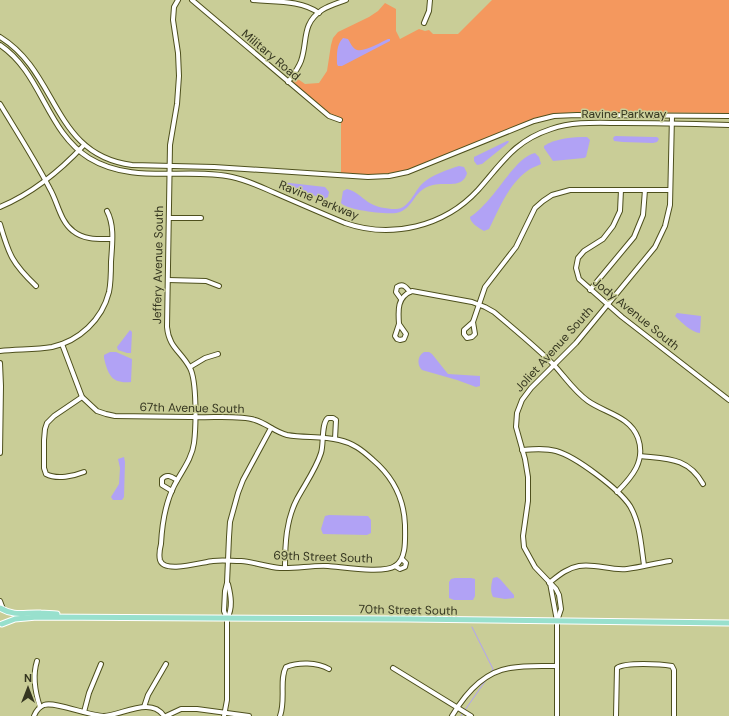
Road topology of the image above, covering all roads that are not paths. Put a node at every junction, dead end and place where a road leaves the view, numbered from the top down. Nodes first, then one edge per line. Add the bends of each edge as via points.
1 (178, 0) edge
2 (192, 0) edge
3 (253, 0) edge
4 (346, 0) edge
5 (430, 0) edge
6 (319, 13) junction
7 (424, 23) dead end
8 (0, 37) edge
9 (0, 45) edge
10 (288, 82) junction
11 (0, 104) edge
12 (672, 116) junction
13 (729, 116) edge
14 (340, 120) dead end
15 (671, 124) junction
16 (729, 125) edge
17 (84, 145) junction
18 (79, 151) junction
19 (170, 165) junction
20 (170, 174) junction
21 (46, 181) junction
22 (621, 190) junction
23 (645, 190) junction
24 (670, 190) junction
25 (0, 207) edge
26 (107, 211) dead end
27 (169, 218) junction
28 (201, 218) dead end
29 (0, 224) edge
30 (112, 239) junction
31 (168, 280) junction
32 (36, 286) dead end
33 (219, 286) dead end
34 (590, 290) junction
35 (410, 292) junction
36 (401, 299) junction
37 (479, 304) junction
38 (607, 304) junction
39 (473, 322) dead end
40 (399, 324) dead end
41 (62, 344) junction
42 (0, 351) edge
43 (218, 354) dead end
44 (0, 364) edge
45 (554, 365) junction
46 (190, 367) junction
47 (82, 397) junction
48 (729, 400) edge
49 (195, 418) junction
50 (271, 428) junction
51 (323, 438) junction
52 (335, 439) junction
53 (522, 450) junction
54 (0, 453) edge
55 (640, 456) junction
56 (84, 472) dead end
57 (178, 480) junction
58 (703, 484) dead end
59 (172, 491) junction
60 (617, 492) junction
61 (402, 559) junction
62 (228, 561) junction
63 (670, 561) dead end
64 (163, 564) joint
65 (644, 565) junction
66 (395, 566) junction
67 (285, 568) junction
68 (549, 583) junction
69 (0, 601) edge
70 (2, 609) edge
71 (88, 617) junction
72 (227, 619) junction
73 (557, 621) junction
74 (729, 623) edge
75 (1, 625) edge
76 (37, 661) dead end
77 (102, 664) dead end
78 (166, 664) dead end
79 (558, 666) junction
80 (393, 668) dead end
81 (328, 669) dead end
82 (40, 707) junction
83 (144, 707) junction
84 (457, 708) junction
85 (84, 712) junction
86 (225, 714) edge
87 (34, 716) edge
88 (165, 716) edge
89 (249, 716) edge
90 (280, 716) edge
91 (452, 716) edge
92 (471, 716) edge
93 (557, 716) edge
94 (616, 716) edge
95 (674, 716) edge

1 - 19 street, Jeffery Avenue South via 174,7 173,20 179,76 171,135
2 - 10 street, Military Road
3 - 6 street via 298,1 311,6
4 - 6 street
5 - 7 street via 429,12
6 - 10 street via 307,29 300,62
8 - 17 street, Ravine Parkway via 30,64 66,125
9 - 18 street, Ravine Parkway via 20,63 60,130
10 - 14 street, Military Road via 329,116
11 - 21 street
12 - 13 street, Ravine Parkway
12 - 15 street, Joliet Avenue South
12 - 19 street, Ravine Parkway via 548,117 408,172 382,177
15 - 16 street, Ravine Parkway
15 - 20 street, Ravine Parkway via 584,123 550,130 530,138 512,151 473,195 449,214 420,226 398,230 352,226 238,178 218,174
15 - 24 street, Joliet Avenue South
17 - 18 street
17 - 19 street, Ravine Parkway via 100,155 122,163
18 - 20 street, Ravine Parkway via 99,164 116,170
18 - 21 street
19 - 20 street, Jeffery Avenue South
20 - 27 street, Jeffery Avenue South
21 - 25 street
21 - 30 street via 69,228 86,238
22 - 23 street
22 - 34 street, Jody Avenue South via 620,212 613,226 603,239 578,258 577,275
22 - 37 street via 570,190 543,201 533,212 516,248 488,283
23 - 24 street
23 - 34 street via 643,215 634,237
24 - 38 street, Joliet Avenue South via 668,216 661,236 652,251
26 - 30 street via 112,222
27 - 28 street
27 - 31 street, Jeffery Avenue South
29 - 32 street via 13,260
30 - 41 street via 110,282 105,303 90,326
31 - 33 street via 206,281
31 - 46 street, Jeffery Avenue South via 169,337 175,350
34 - 38 street, Jody Avenue South
35 - 36 street
35 - 36 street via 404,286 397,287 396,293
35 - 37 street
36 - 40 street
37 - 39 street
37 - 45 street via 494,312
38 - 45 street, Joliet Avenue South
38 - 48 street, Jody Avenue South
41 - 42 street via 46,348
41 - 47 street, 67th Avenue South
43 - 46 street
44 - 54 street
45 - 53 street, Joliet Avenue South via 531,388 517,413 516,426
45 - 55 street via 585,398 629,424 638,440
46 - 49 street, Jeffery Avenue South via 195,383
47 - 49 street, 67th Avenue South via 94,408 110,416
47 - 56 street via 54,416 47,424 44,468 46,474 52,476 72,476
49 - 50 street, 67th Avenue South via 248,418
49 - 57 street, Jeffery Avenue South via 192,452
50 - 51 street, 67th Avenue South via 288,435
50 - 62 street via 238,493 230,522
51 - 52 street, 67th Avenue South
51 - 52 street via 325,420 332,418 337,423
51 - 67 street via 318,462 292,509 286,541
52 - 61 street, 67th Avenue South via 360,449 386,471 393,483 399,495 405,522
53 - 60 street via 546,449 566,455
53 - 68 street, Joliet Avenue South via 528,477 524,547 535,567
55 - 58 street via 680,462 694,470
55 - 60 street via 634,473
57 - 59 street, Jeffery Avenue South
57 - 59 street via 169,476 162,479 162,485
59 - 64 street, Jeffery Avenue South via 161,535 160,560
60 - 65 street via 629,505 637,522
61 - 66 street
61 - 66 street via 406,563 405,568
62 - 64 street, 69th Street South via 175,567
62 - 67 street, 69th Street South
62 - 72 street via 224,611
63 - 65 street
65 - 68 street via 628,569 579,566 560,574
66 - 67 street, 69th Street South via 388,569 328,566
68 - 73 street, Joliet Avenue South
69 - 70 street
70 - 71 main road, 70th Street South via 16,614 41,612
70 - 75 main road via 5,616
71 - 72 main road, 70th Street South
71 - 75 main road, 70th Street South via 14,619
72 - 73 main road, 70th Street South
72 - 86 street
73 - 74 main road, 70th Street South
73 - 79 street, Joliet Avenue South
76 - 82 street via 34,684
77 - 85 street
78 - 83 street
79 - 84 street via 520,666 501,670 474,686
79 - 93 street, Joliet Avenue South
80 - 84 street
81 - 90 street via 322,665 298,664 286,667 284,703
82 - 85 street via 56,705
82 - 87 street
83 - 85 street via 104,716
83 - 88 street via 156,709
84 - 91 street
84 - 92 street
86 - 88 street via 181,709
86 - 89 street
94 - 95 street via 619,666 670,665 674,669

